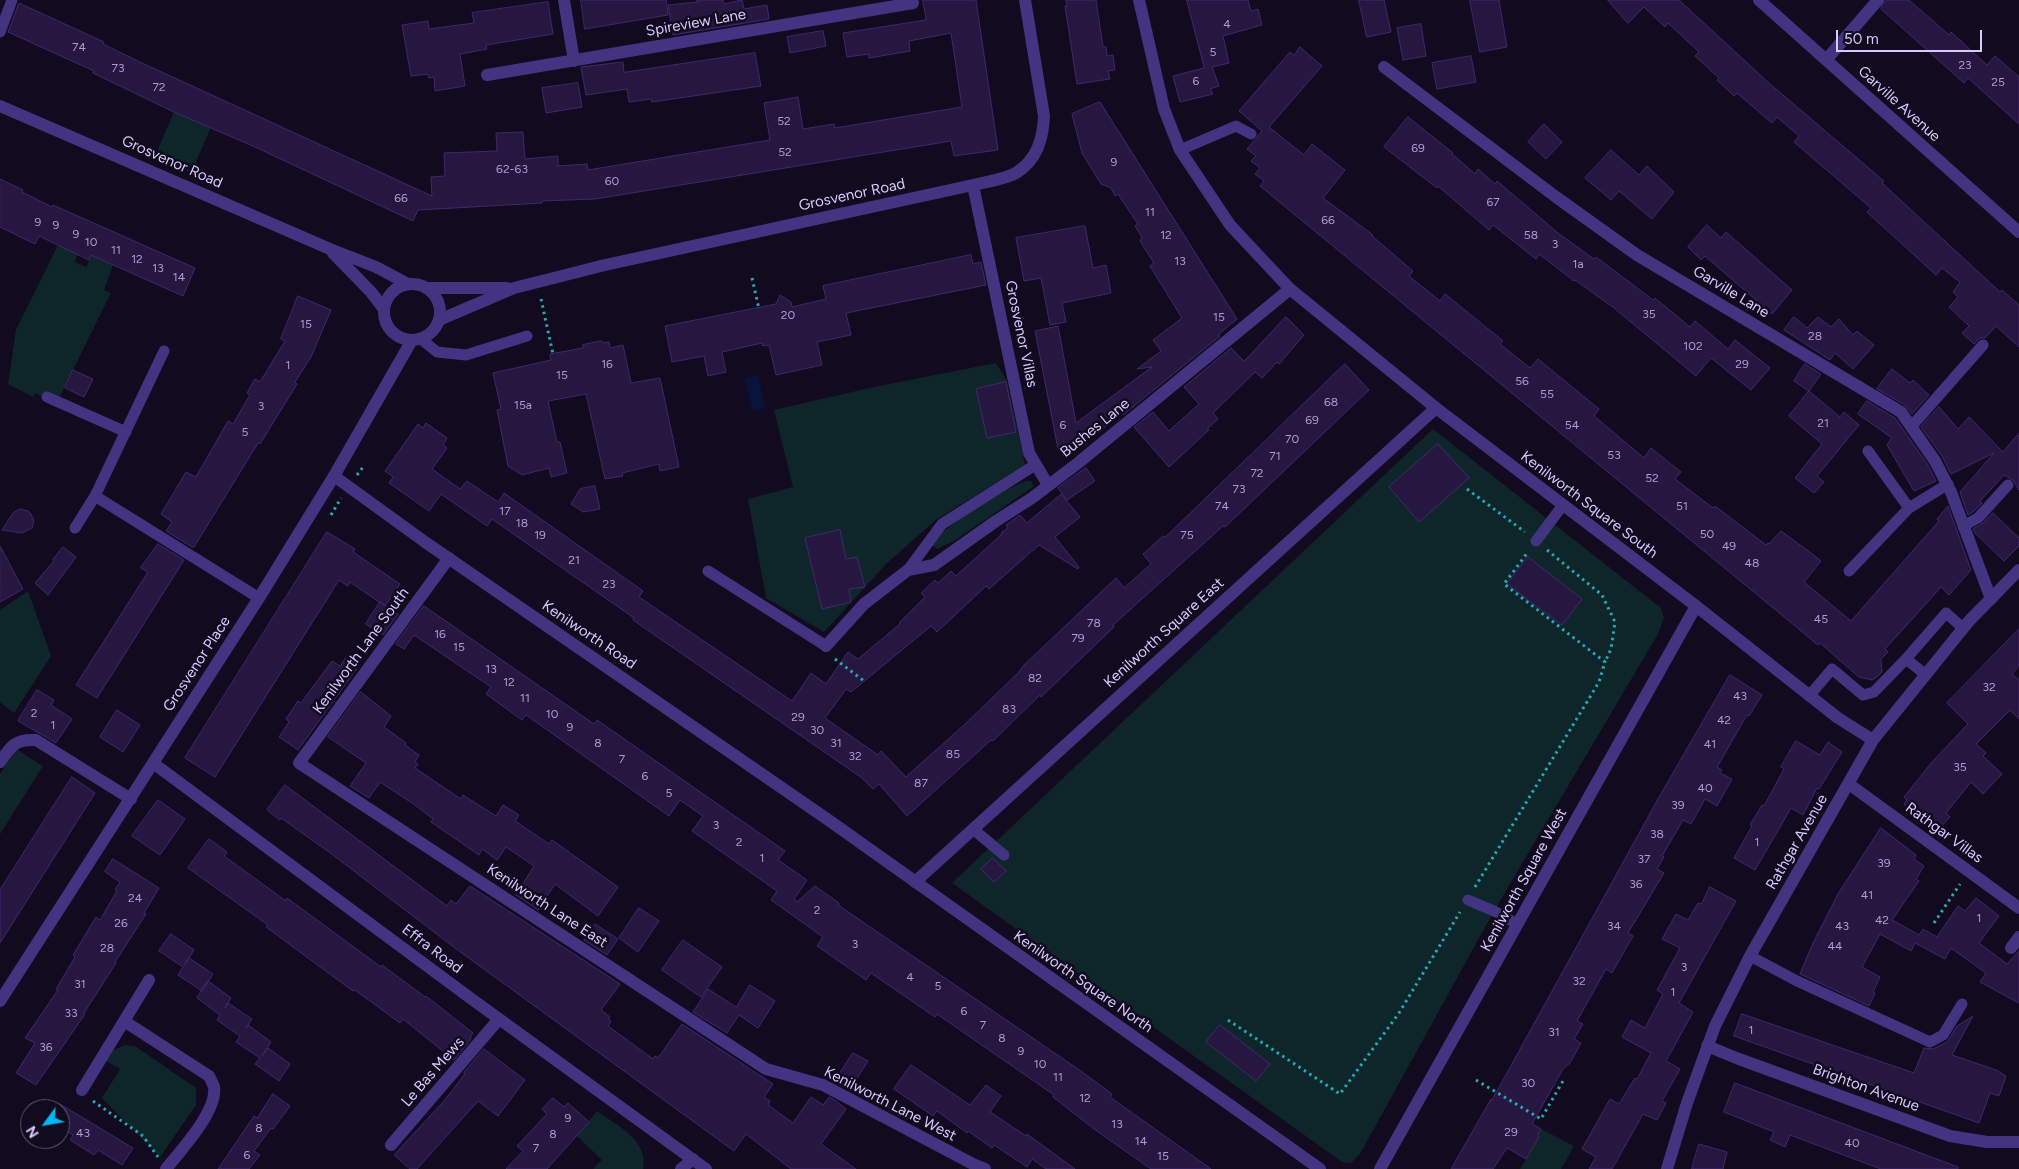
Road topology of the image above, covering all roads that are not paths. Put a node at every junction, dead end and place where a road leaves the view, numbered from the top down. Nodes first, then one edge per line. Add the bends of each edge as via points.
1 (12, 0) edge
2 (564, 0) edge
3 (1025, 0) edge
4 (1139, 0) edge
5 (1759, 0) edge
6 (1878, 0) edge
7 (913, 3) dead end
8 (0, 32) edge
9 (1826, 60) junction
10 (574, 61) junction
11 (1384, 67) dead end
12 (487, 75) dead end
13 (0, 106) edge
14 (1251, 134) dead end
15 (1180, 150) junction
16 (973, 185) junction
17 (2019, 232) edge
18 (330, 249) junction
19 (408, 284) junction
20 (426, 288) junction
21 (514, 288) junction
22 (1290, 289) junction
23 (384, 310) junction
24 (439, 320) junction
25 (527, 336) dead end
26 (416, 340) junction
27 (1983, 345) dead end
28 (164, 351) dead end
29 (47, 397) dead end
30 (1436, 408) junction
31 (1911, 427) junction
32 (126, 432) junction
33 (1868, 451) dead end
34 (1035, 465) junction
35 (334, 476) junction
36 (1948, 484) junction
37 (1048, 485) junction
38 (2008, 485) dead end
39 (96, 496) junction
40 (1564, 505) junction
41 (1909, 508) junction
42 (1963, 526) junction
43 (75, 528) dead end
44 (1536, 541) road end
45 (449, 558) junction
46 (908, 570) junction
47 (2019, 570) edge
48 (708, 571) dead end
49 (1850, 571) dead end
50 (259, 598) junction
51 (1991, 599) junction
52 (1696, 606) junction
53 (1963, 628) junction
54 (826, 646) joint
55 (1906, 659) junction
56 (1926, 675) junction
57 (1809, 696) junction
58 (1873, 740) junction
59 (0, 762) edge
60 (153, 763) junction
61 (299, 763) joint
62 (1849, 784) junction
63 (131, 799) junction
64 (828, 819) joint
65 (974, 828) junction
66 (1004, 855) dead end
67 (915, 882) junction
68 (1468, 900) road end
69 (2019, 908) edge
70 (1517, 924) junction
71 (2019, 938) edge
72 (2011, 948) dead end
73 (1750, 956) junction
74 (149, 980) dead end
75 (0, 1001) edge
76 (1962, 1004) dead end
77 (499, 1019) junction
78 (124, 1021) junction
79 (1707, 1046) junction
80 (778, 1074) joint
81 (82, 1090) road end
82 (2019, 1142) edge
83 (390, 1145) dead end
84 (693, 1159) junction
85 (163, 1164) edge
86 (681, 1169) edge
87 (706, 1169) edge
88 (985, 1169) edge
89 (1320, 1169) edge
90 (1380, 1169) edge
91 (1667, 1169) edge

1 - 8 lane
2 - 10 street
3 - 16 street, Grosvenor Road via 1044,116 1043,133 1038,150 1015,174
4 - 15 street, Kenilworth Square South via 1164,109
5 - 9 street, Garville Avenue
6 - 9 street
7 - 10 street, Spireview Lane
9 - 17 street, Garville Avenue
10 - 12 street, Spireview Lane
11 - 31 street, Garville Lane via 1556,197 1638,254 1885,402 1900,412
13 - 18 street, Grosvenor Road
14 - 15 lane via 1236,126
15 - 22 street, Kenilworth Square South via 1230,225
16 - 21 street, Grosvenor Road via 605,265
16 - 34 street, Grosvenor Villas via 1029,453
18 - 19 street, Grosvenor Road
18 - 23 street, Grosvenor Road
19 - 20 street
19 - 23 street via 392,293
20 - 21 street, Grosvenor Road
20 - 24 street via 438,302
21 - 24 street, Grosvenor Road
22 - 30 street, Kenilworth Square South
22 - 37 street, Bushes Lane
23 - 26 street via 388,327 395,334 403,339
24 - 26 street via 435,328
25 - 26 lane via 466,355 436,352
26 - 35 street, Grosvenor Place
27 - 31 lane
28 - 32 lane
29 - 32 lane
30 - 40 street, Kenilworth Square South
30 - 65 street, Kenilworth Square East
31 - 36 street, Garville Lane
32 - 39 lane
33 - 41 lane
34 - 37 street, Grosvenor Villas
34 - 46 lane, Bushes Lane via 942,524
35 - 45 street, Kenilworth Road
35 - 50 street, Grosvenor Place
36 - 41 lane
36 - 42 street, Garville Lane
37 - 46 street, Bushes Lane via 934,565
38 - 42 lane via 1978,518
39 - 43 lane
39 - 50 lane
40 - 44 lane
40 - 52 street, Kenilworth Square South
41 - 49 lane
42 - 51 street, Garville Lane
45 - 61 street, Kenilworth Lane South
45 - 64 street, Kenilworth Road
46 - 54 street, Bushes Lane via 864,604
47 - 51 street, Rathgar Avenue
48 - 54 lane
50 - 60 street, Grosvenor Place
51 - 53 street, Rathgar Avenue
52 - 57 street, Kenilworth Square South
52 - 70 street, Kenilworth Square West
53 - 55 lane via 1946,613
53 - 56 street, Rathgar Avenue
55 - 56 lane
55 - 57 lane via 1874,692 1863,695 1832,669
56 - 58 street, Rathgar Avenue
57 - 58 street, Kenilworth Square South
58 - 62 street, Rathgar Avenue
59 - 63 street via 13,745 23,740 36,740
60 - 63 street, Grosvenor Place
60 - 77 street, Effra Road
61 - 80 street, Kenilworth Lane East
62 - 69 street, Rathgar Villas
62 - 73 street, Rathgar Avenue
63 - 75 street, Grosvenor Place
64 - 67 street, Kenilworth Square North
65 - 66 lane
65 - 67 street, Kenilworth Square East
67 - 89 street, Kenilworth Square North
68 - 70 lane
70 - 90 street, Kenilworth Square West
71 - 72 street
73 - 76 lane via 1930,1042 1944,1035
73 - 79 street, Rathgar Avenue
74 - 78 street
77 - 83 street, Le Bas Mews
77 - 84 street, Effra Road
78 - 81 street
78 - 85 street via 209,1076 214,1088 206,1118
79 - 82 street, Brighton Avenue via 1950,1136 1987,1142
79 - 91 street, Rathgar Avenue
80 - 88 street, Kenilworth Lane West via 823,1085
84 - 86 street
84 - 87 street, Effra Road

